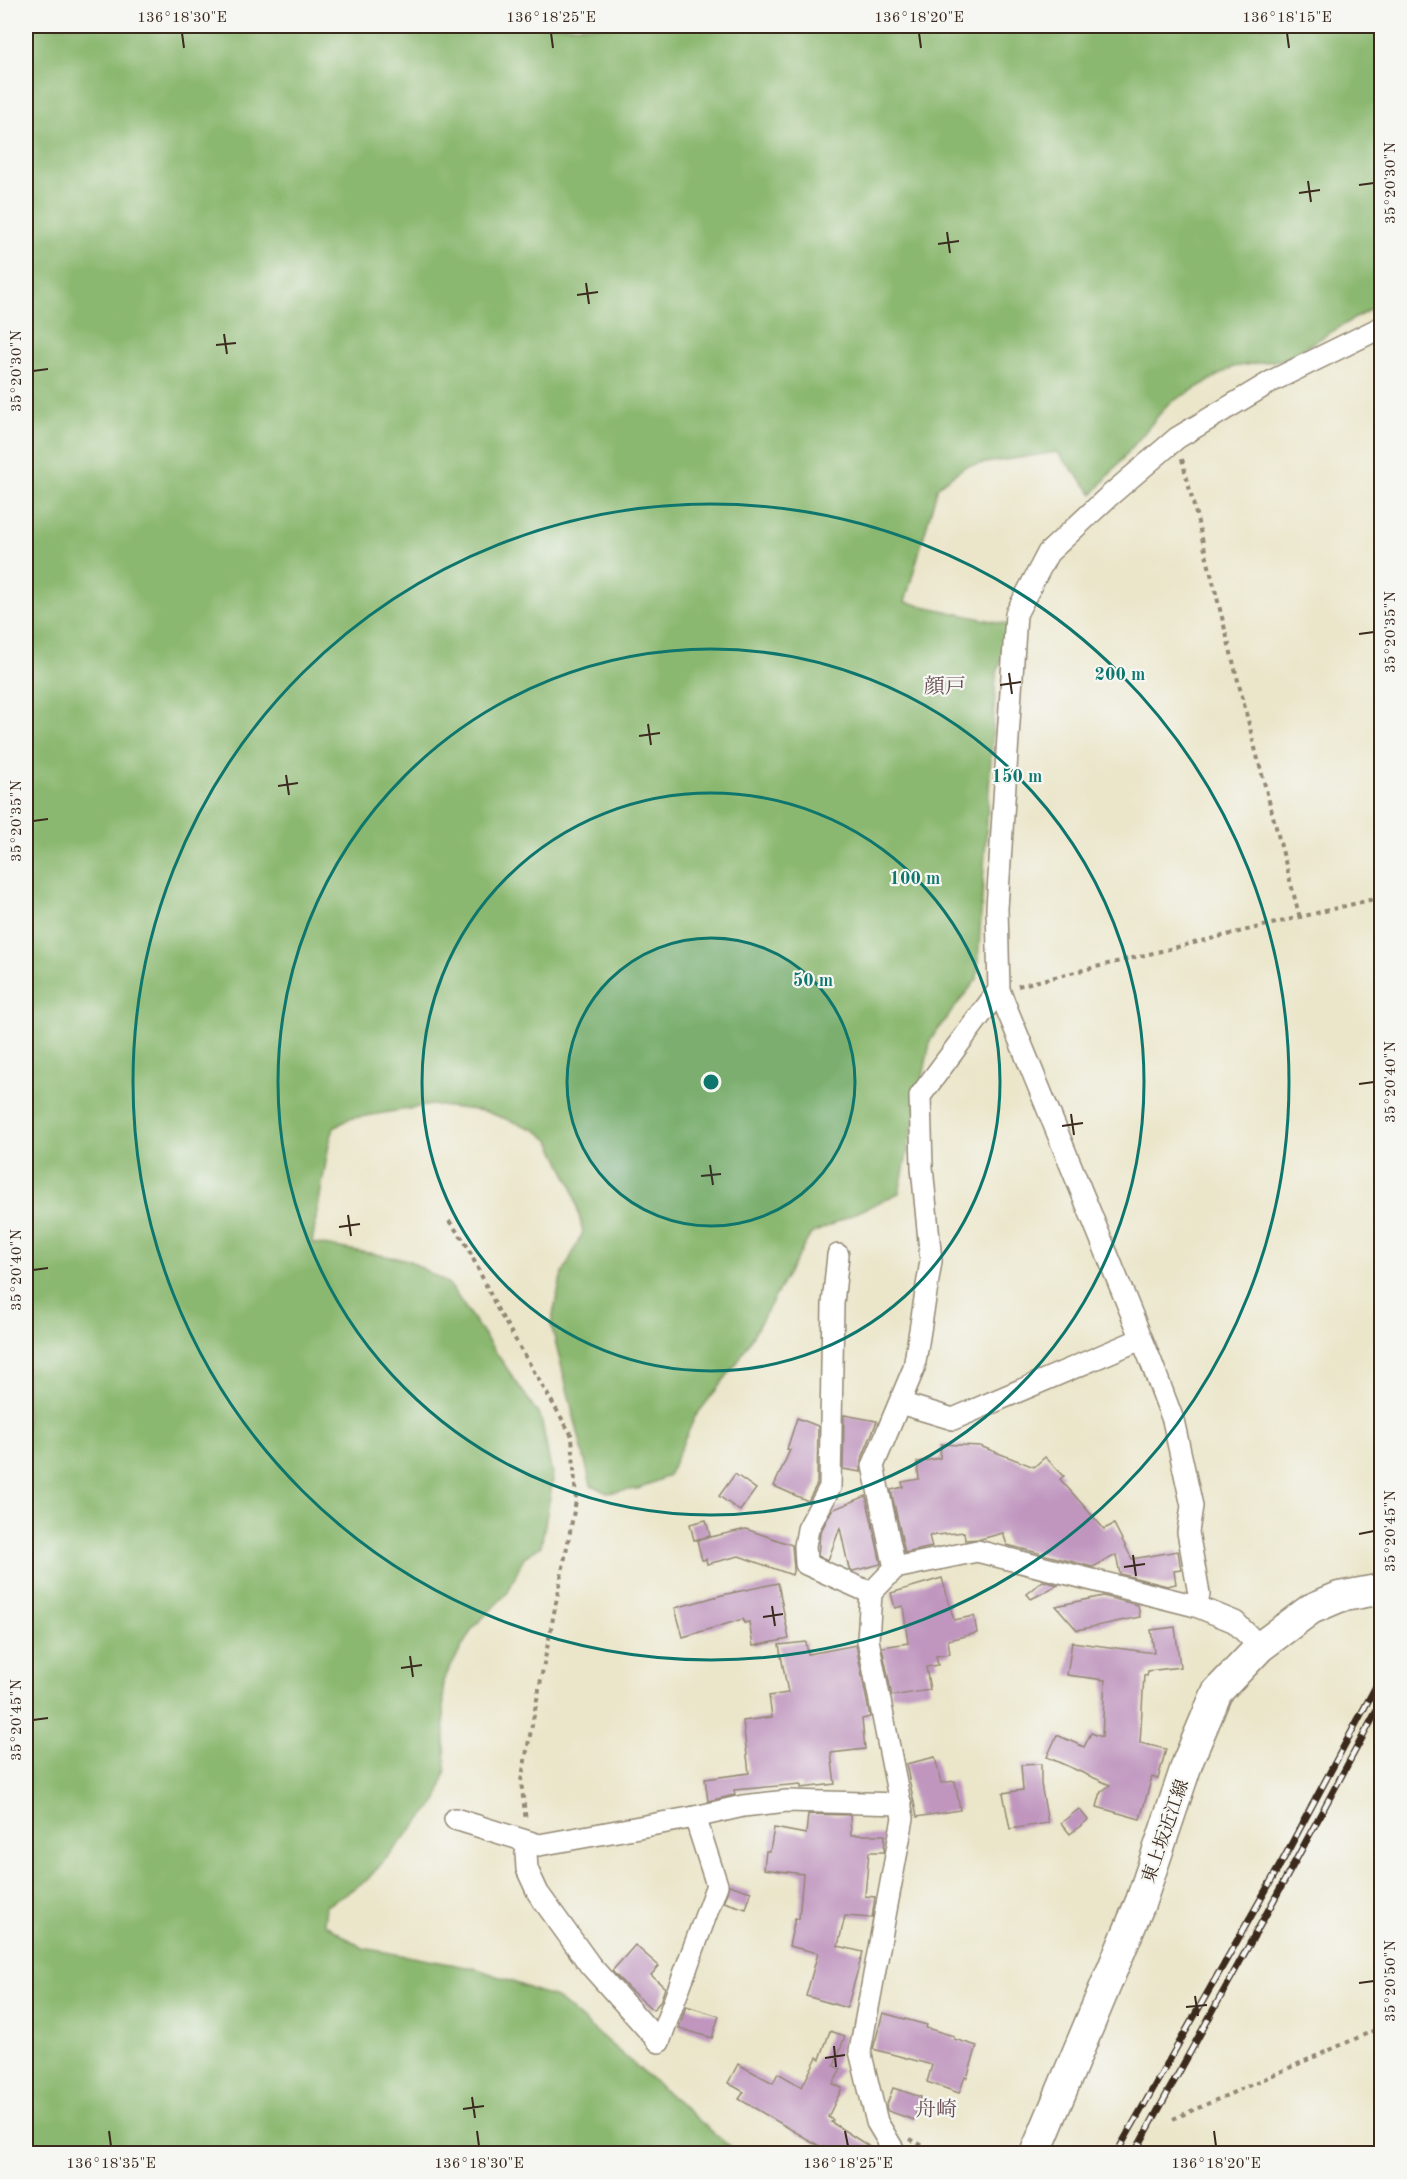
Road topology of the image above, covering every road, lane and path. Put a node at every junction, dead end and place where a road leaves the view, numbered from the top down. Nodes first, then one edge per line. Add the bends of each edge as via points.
1 (1382, 327) edge
2 (1177, 438) junction
3 (1382, 897) edge
4 (1300, 918) junction
5 (999, 990) junction
6 (449, 1221) dead end
7 (838, 1255) dead end
8 (1141, 1339) junction
9 (900, 1403) junction
10 (895, 1568) junction
11 (1382, 1588) edge
12 (871, 1593) junction
13 (1196, 1606) junction
14 (1260, 1647) junction
15 (901, 1804) junction
16 (695, 1818) junction
17 (455, 1820) dead end
18 (529, 1842) junction
19 (1382, 2027) edge
20 (1173, 2119) dead end
21 (896, 2154) edge
22 (1035, 2154) edge

1 - 2 street via 1274,380
2 - 4 path
2 - 5 street via 1048,553 1016,614 997,908
3 - 4 path
4 - 5 path
5 - 8 street
5 - 9 street via 920,1096 931,1260 914,1368
6 - 18 path via 465,1242 498,1310 572,1436 576,1501 521,1781
7 - 12 street via 833,1304 830,1487 808,1529 804,1546 806,1564
8 - 9 street via 953,1419
8 - 13 street via 1173,1420 1192,1506 1188,1532 1199,1594
9 - 10 street via 873,1466
10 - 12 street
10 - 13 street via 977,1551
11 - 14 main road, 東上坂近江線 via 1339,1597 1311,1609
12 - 15 street via 868,1640
13 - 14 street via 1235,1622
14 - 22 main road, 東上坂近江線 via 1217,1692 1188,1761 1140,1901
15 - 16 street via 787,1801 743,1806
15 - 21 street via 903,1818 860,2051 877,2122
16 - 18 street via 539,1845
16 - 18 street via 717,1885 658,2042 590,1965 538,1893 527,1869
17 - 18 street
19 - 20 path

